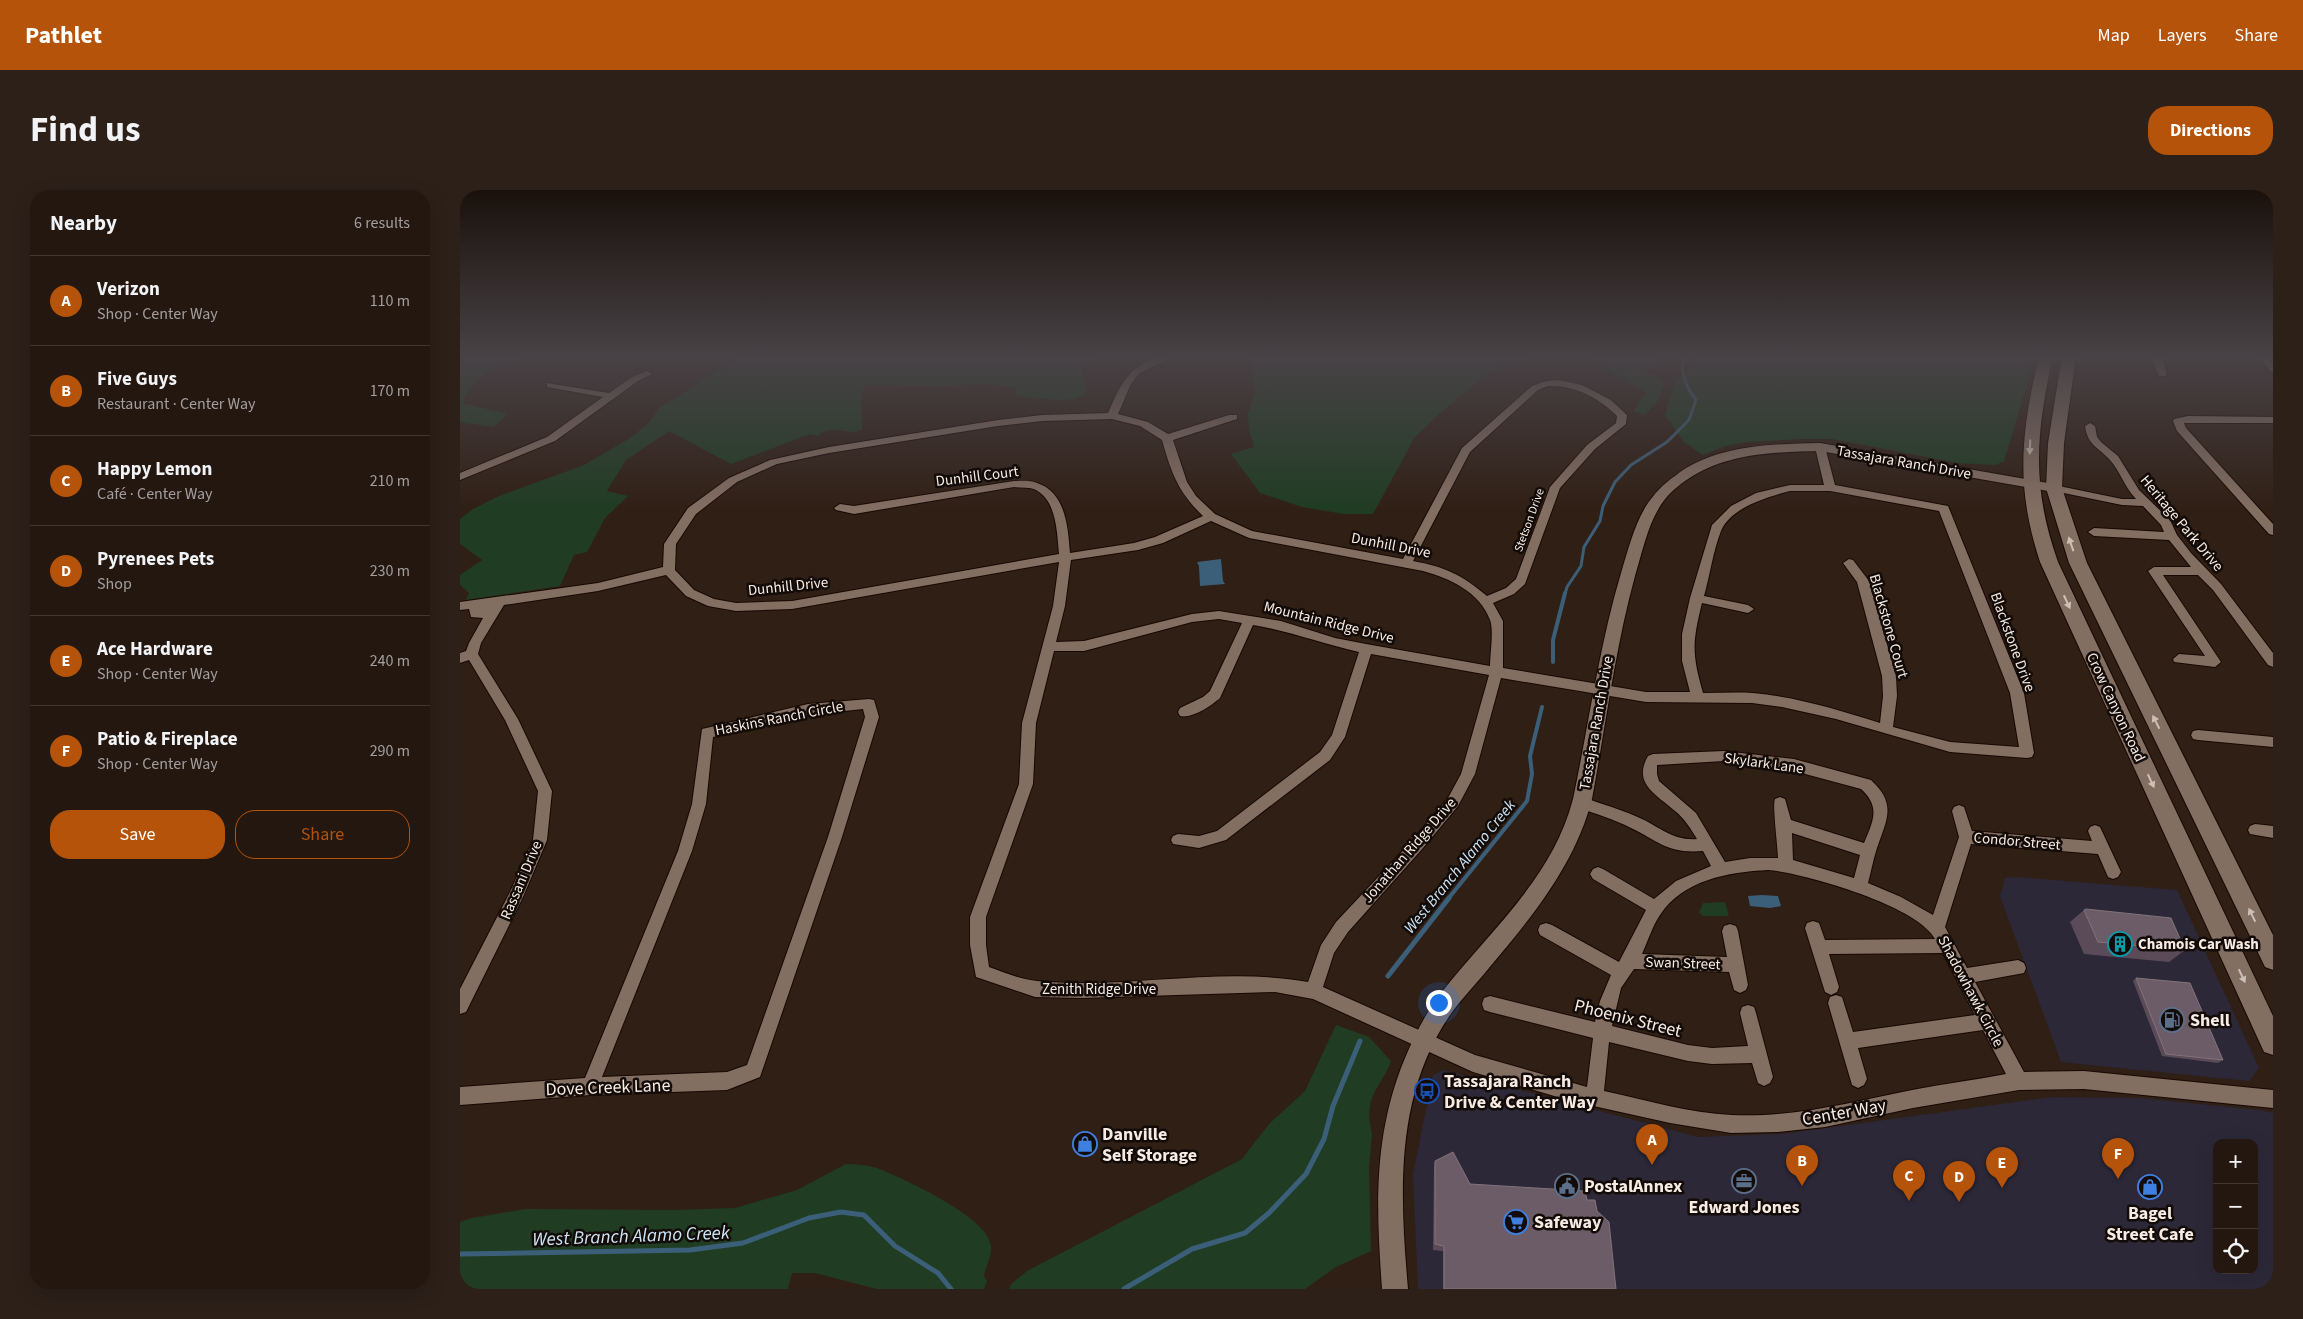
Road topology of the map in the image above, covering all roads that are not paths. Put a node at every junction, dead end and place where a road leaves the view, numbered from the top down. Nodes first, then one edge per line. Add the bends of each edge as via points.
1 (597, 407) edge
2 (1116, 407) edge
3 (1514, 407) edge
4 (1616, 407) edge
5 (2035, 407) edge
6 (2061, 407) edge
7 (1112, 416) junction
8 (1233, 417) dead end
9 (2273, 420) edge
10 (2178, 421) joint
11 (2090, 426) dead end
12 (1167, 438) junction
13 (1820, 448) junction
14 (460, 477) edge
15 (2029, 483) junction
16 (1830, 488) junction
17 (2054, 488) junction
18 (2145, 503) junction
19 (840, 508) dead end
20 (1211, 517) junction
21 (2273, 531) edge
22 (2094, 532) dead end
23 (2172, 536) junction
24 (1065, 558) junction
25 (1849, 563) dead end
26 (1406, 564) junction
27 (669, 570) junction
28 (2200, 571) junction
29 (1696, 598) junction
30 (1486, 601) junction
31 (496, 607) junction
32 (460, 608) edge
33 (1748, 609) dead end
34 (477, 610) junction
35 (1250, 619) junction
36 (1049, 647) junction
37 (1366, 650) junction
38 (469, 652) edge
39 (2179, 660) dead end
40 (2273, 662) edge
41 (1496, 672) junction
42 (1602, 689) junction
43 (1698, 698) junction
44 (1185, 712) dead end
45 (1886, 730) junction
46 (2198, 735) dead end
47 (2273, 742) edge
48 (1582, 803) junction
49 (1780, 803) dead end
50 (1959, 811) dead end
51 (1784, 824) junction
52 (2255, 830) dead end
53 (2095, 831) dead end
54 (2273, 832) edge
55 (1966, 837) junction
56 (1178, 840) dead end
57 (1707, 844) junction
58 (2103, 848) junction
59 (1869, 851) junction
60 (1786, 865) junction
61 (1720, 868) junction
62 (2112, 872) dead end
63 (1598, 874) dead end
64 (1860, 886) junction
65 (1656, 908) junction
66 (1937, 927) junction
67 (1813, 928) dead end
68 (1546, 930) dead end
69 (1730, 932) dead end
70 (1948, 946) junction
71 (1819, 947) junction
72 (2273, 959) edge
73 (1736, 965) junction
74 (1627, 967) junction
75 (2018, 968) dead end
76 (1963, 976) junction
77 (1740, 984) dead end
78 (1313, 991) junction
79 (1490, 1004) dead end
80 (460, 1006) edge
81 (1748, 1014) dead end
82 (1986, 1021) junction
83 (1602, 1033) junction
84 (1424, 1041) junction
85 (1847, 1041) junction
86 (2273, 1043) edge
87 (1758, 1054) junction
88 (754, 1071) joint
89 (1764, 1077) dead end
90 (1858, 1079) dead end
91 (2019, 1081) junction
92 (590, 1086) junction
93 (460, 1096) edge
94 (1595, 1097) junction
95 (2273, 1099) edge
96 (1395, 1289) edge

1 - 14 street via 551,439
2 - 7 street
3 - 26 street, Stetson Drive via 1466,450
4 - 30 street, Stetson Drive via 1622,415 1621,424 1591,447 1555,486 1521,581 1510,591
5 -> 15 main road, Crow Canyon Road
6 - 17 main road, Crow Canyon Road
7 - 12 street via 1144,424
7 - 27 street via 998,422 774,462 733,480 692,511 670,544
8 - 12 street
9 - 10 street
10 - 21 street via 2181,429
11 - 18 street, Heritage Park Drive via 2097,444 2114,458
12 - 20 street, Dunhill Drive via 1180,483
13 - 15 street, Tassajara Ranch Drive
13 - 16 street
13 - 42 street, Tassajara Ranch Drive via 1769,449 1713,461 1665,490 1652,507 1642,530 1611,635
15 - 17 street, Tassajara Ranch Drive
15 -> 86 main road, Crow Canyon Road via 2038,533 2049,562
16 - 29 street, Blackstone Drive via 1790,488 1760,495 1735,508 1716,528
16 - 45 street, Blackstone Drive via 1944,508 2017,693 2028,753 1950,747
17 - 18 street via 2122,502
72 -> 17 main road, Crow Canyon Road via 2078,563
18 - 23 street, Heritage Park Drive via 2158,512
19 - 24 street, Dunhill Court via 854,510 1014,484 1034,485 1044,490 1055,503
20 - 24 street, Dunhill Drive via 1159,540
20 - 26 street, Dunhill Drive via 1249,534
22 - 23 street
23 - 28 street, Heritage Park Drive
24 - 27 street, Dunhill Drive via 769,607 712,603 690,593
24 - 36 street, Zenith Ridge Drive via 1059,606
25 - 45 street, Blackstone Court via 1863,581 1889,676
26 - 30 street, Dunhill Drive via 1448,574 1476,590
27 - 31 street
28 - 39 street via 2154,571 2215,662
28 - 40 street, Heritage Park Drive via 2217,587
29 - 33 street
29 - 43 street, Blackstone Drive via 1688,634 1688,661
30 - 41 street, Dunhill Drive via 1497,621
31 - 34 street via 488,614
31 - 38 street
32 - 34 street
34 - 38 street
35 - 36 street, Mountain Ridge Drive via 1219,615 1192,618 1084,646
35 - 37 street, Mountain Ridge Drive
35 - 44 street via 1216,694
36 - 78 street, Zenith Ridge Drive via 1029,723 1026,784 978,917 982,972 1035,989 1275,984
37 - 41 street, Mountain Ridge Drive
37 - 56 street via 1338,737 1325,756 1221,836 1199,842
38 - 80 street, Rassani Drive via 511,719 545,791 540,840 518,892
41 - 42 street, Mountain Ridge Drive
41 - 78 street, Jonathan Ridge Drive via 1468,774 1453,802 1342,927 1328,950
42 - 43 street, Blackstone Drive via 1646,697
42 - 48 street, Tassajara Ranch Drive
43 - 45 street, Blackstone Drive via 1752,698 1782,702
46 - 47 street
48 - 57 street via 1636,823 1672,842 1685,846
48 - 84 street, Tassajara Ranch Drive via 1566,846 1542,886 1516,922 1442,1009
49 - 51 street
50 - 55 street
51 - 59 street
51 - 60 street
52 - 54 street
53 - 58 street
55 - 58 street, Condor Street
55 - 66 street, Condor Street
57 - 59 street, Skylark Lane via 1685,811 1651,780 1649,767 1653,760 1724,756 1794,765 1866,784 1876,791 1881,805 1881,821
57 - 61 street, Skylark Lane
58 - 62 street
59 - 64 street, Skylark Lane
60 - 61 street, Shadowhawk Circle via 1754,863
60 - 64 street, Shadowhawk Circle
61 - 65 street, Shadowhawk Circle via 1673,892
63 - 65 street
64 - 66 street, Shadowhawk Circle via 1914,910
65 - 74 street, Shadowhawk Circle
66 - 70 street, Shadowhawk Circle
67 - 71 street
68 - 74 street, Swan Street
69 - 73 street
70 - 71 street
70 - 76 street, Shadowhawk Circle
71 - 85 street
73 - 74 street, Swan Street
73 - 77 street
74 - 83 street, Shadowhawk Circle via 1613,987
75 - 76 street
76 - 82 street, Shadowhawk Circle
78 - 84 street, Zenith Ridge Drive
79 - 83 street, Phoenix Street
81 - 87 street
82 - 85 street
82 - 91 street, Shadowhawk Circle
83 - 87 street, Phoenix Street via 1688,1053 1712,1056
83 - 94 street, Shadowhawk Circle
84 - 94 street, Center Way via 1473,1063
84 - 96 street, Tassajara Ranch Drive via 1402,1098 1390,1151
85 - 90 street
87 - 89 street
88 - 92 street, Dove Creek Lane via 727,1081
88 - 92 street, Haskins Ranch Circle via 835,838 872,717 869,704 846,704 784,714 707,733 699,804 685,851
91 - 94 street, Center Way via 1825,1118 1777,1123 1731,1124
91 - 95 street, Center Way via 2084,1080
92 - 93 street, Dove Creek Lane

